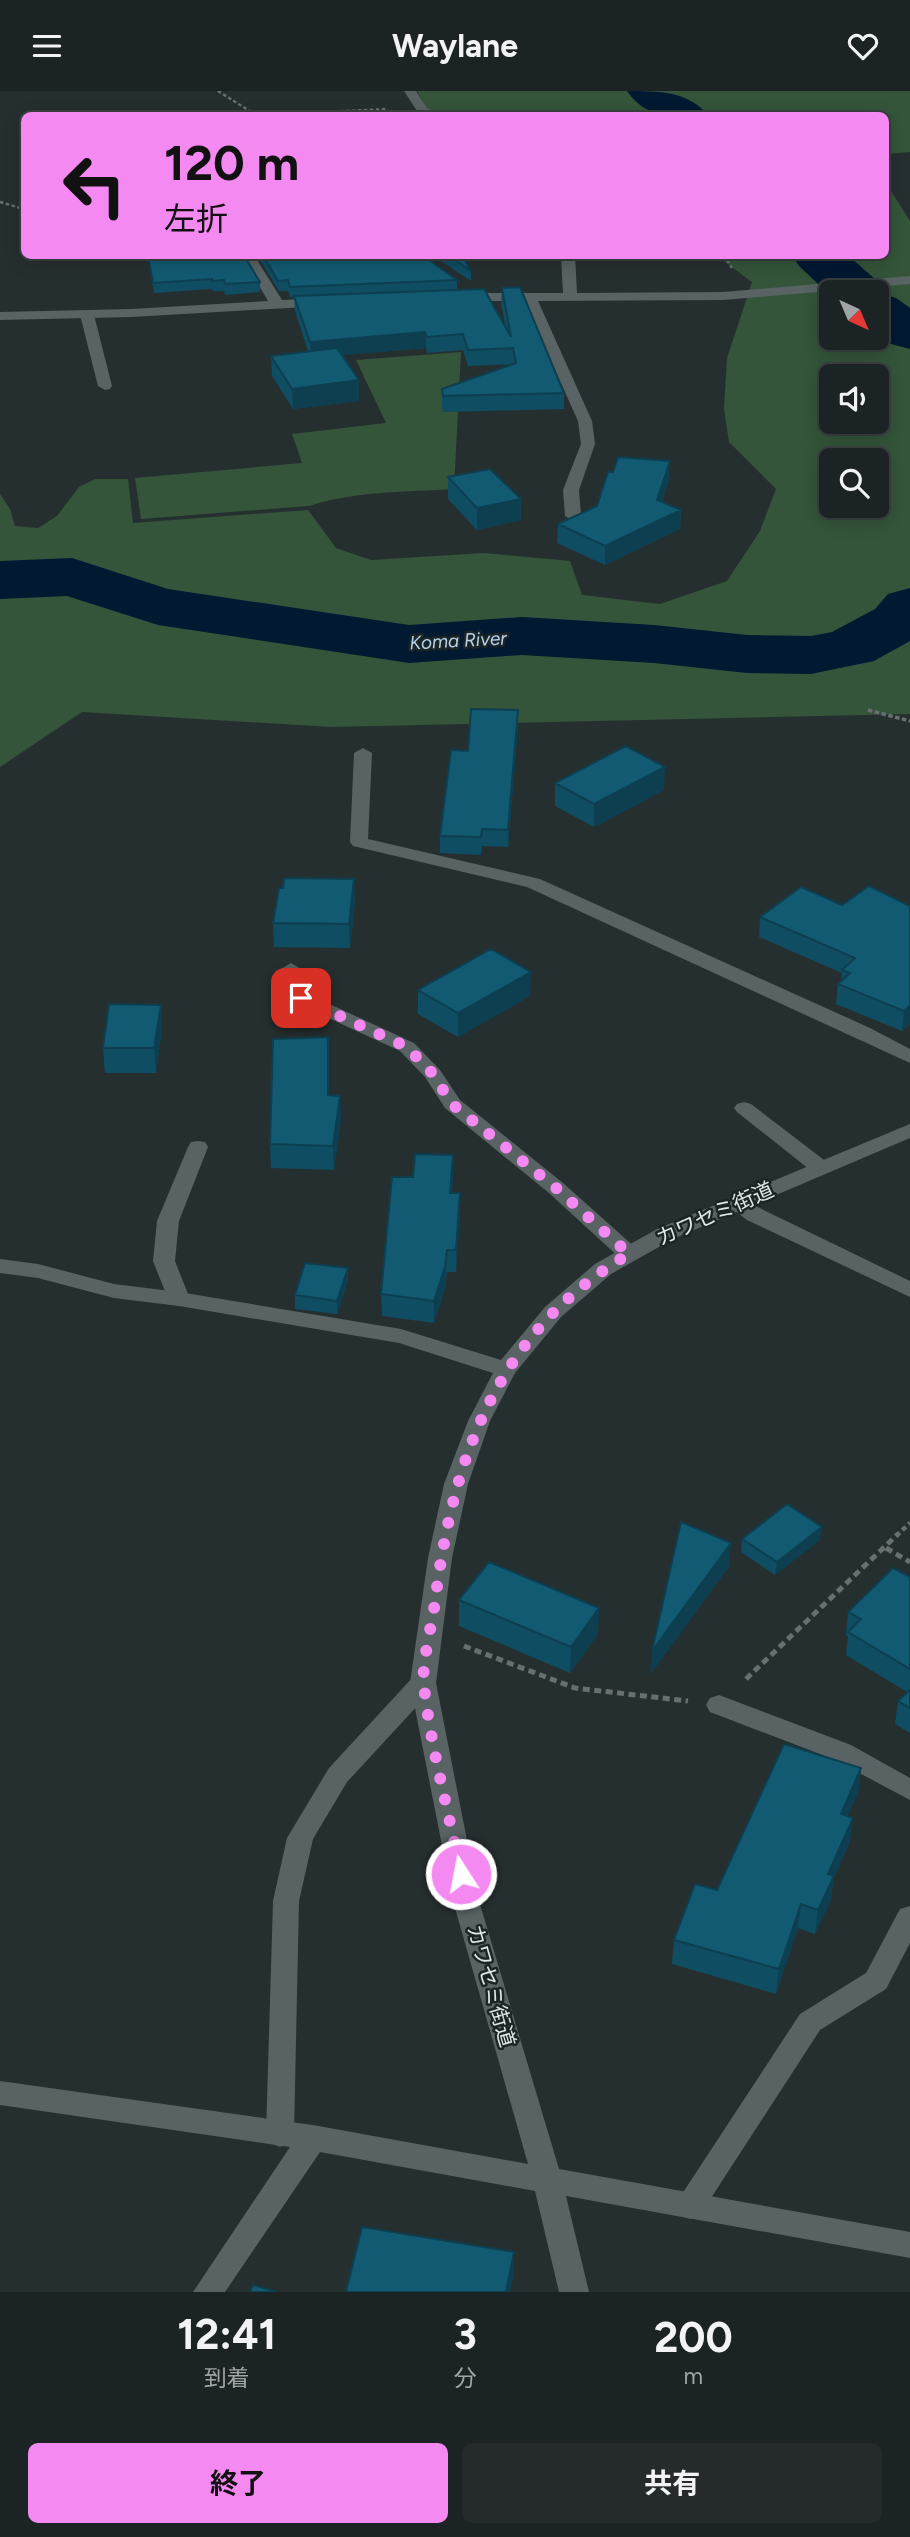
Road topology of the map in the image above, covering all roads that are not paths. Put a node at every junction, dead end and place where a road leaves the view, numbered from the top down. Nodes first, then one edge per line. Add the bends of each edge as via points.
1 (410, 91) edge
2 (427, 112) edge
3 (249, 259) edge
4 (568, 259) edge
5 (910, 280) edge
6 (460, 283) dead end
7 (479, 296) junction
8 (570, 297) junction
9 (439, 298) edge
10 (530, 298) junction
11 (331, 302) edge
12 (277, 304) junction
13 (87, 315) junction
14 (0, 316) edge
15 (105, 386) dead end
16 (573, 516) edge
17 (363, 753) dead end
18 (291, 969) dead end
19 (910, 1057) edge
20 (744, 1108) dead end
21 (910, 1130) edge
22 (198, 1147) dead end
23 (821, 1168) junction
24 (737, 1204) junction
25 (629, 1254) junction
26 (0, 1266) edge
27 (910, 1290) edge
28 (179, 1299) junction
29 (506, 1369) junction
30 (423, 1683) junction
31 (719, 1705) road end
32 (910, 1790) edge
33 (910, 1917) edge
34 (0, 2093) edge
35 (280, 2134) junction
36 (313, 2138) junction
37 (547, 2179) junction
38 (690, 2206) junction
39 (910, 2245) edge
40 (208, 2292) edge
41 (574, 2292) edge

1 - 2 street
3 - 12 street
4 - 8 street
5 - 8 street via 760,295
6 - 7 street
7 - 9 street
7 - 10 street
8 - 10 street
10 - 16 street via 584,421 588,444 570,490
11 - 12 street
12 - 13 street
13 - 14 street
13 - 15 street
17 - 19 street via 359,842 533,883
18 - 25 street via 301,998 407,1047 433,1074 452,1104
20 - 23 street
21 - 23 street, カワセミ街道
22 - 28 street via 168,1221 164,1261
23 - 24 street, カワセミ街道
24 - 25 street, カワセミ街道
24 - 27 street
25 - 29 street, カワセミ街道 via 603,1269 553,1312
26 - 28 street via 114,1291
28 - 29 street via 401,1336
29 - 30 street, カワセミ街道 via 479,1421 456,1484 440,1558
30 - 35 street via 338,1775 300,1838 286,1901
30 - 37 street, カワセミ街道 via 466,1901
31 - 32 street via 842,1752
33 - 38 street via 876,1981 810,2022
34 - 35 street
35 - 36 street
36 - 37 street
36 - 40 street
37 - 38 street
37 - 41 street, カワセミ街道
38 - 39 street

